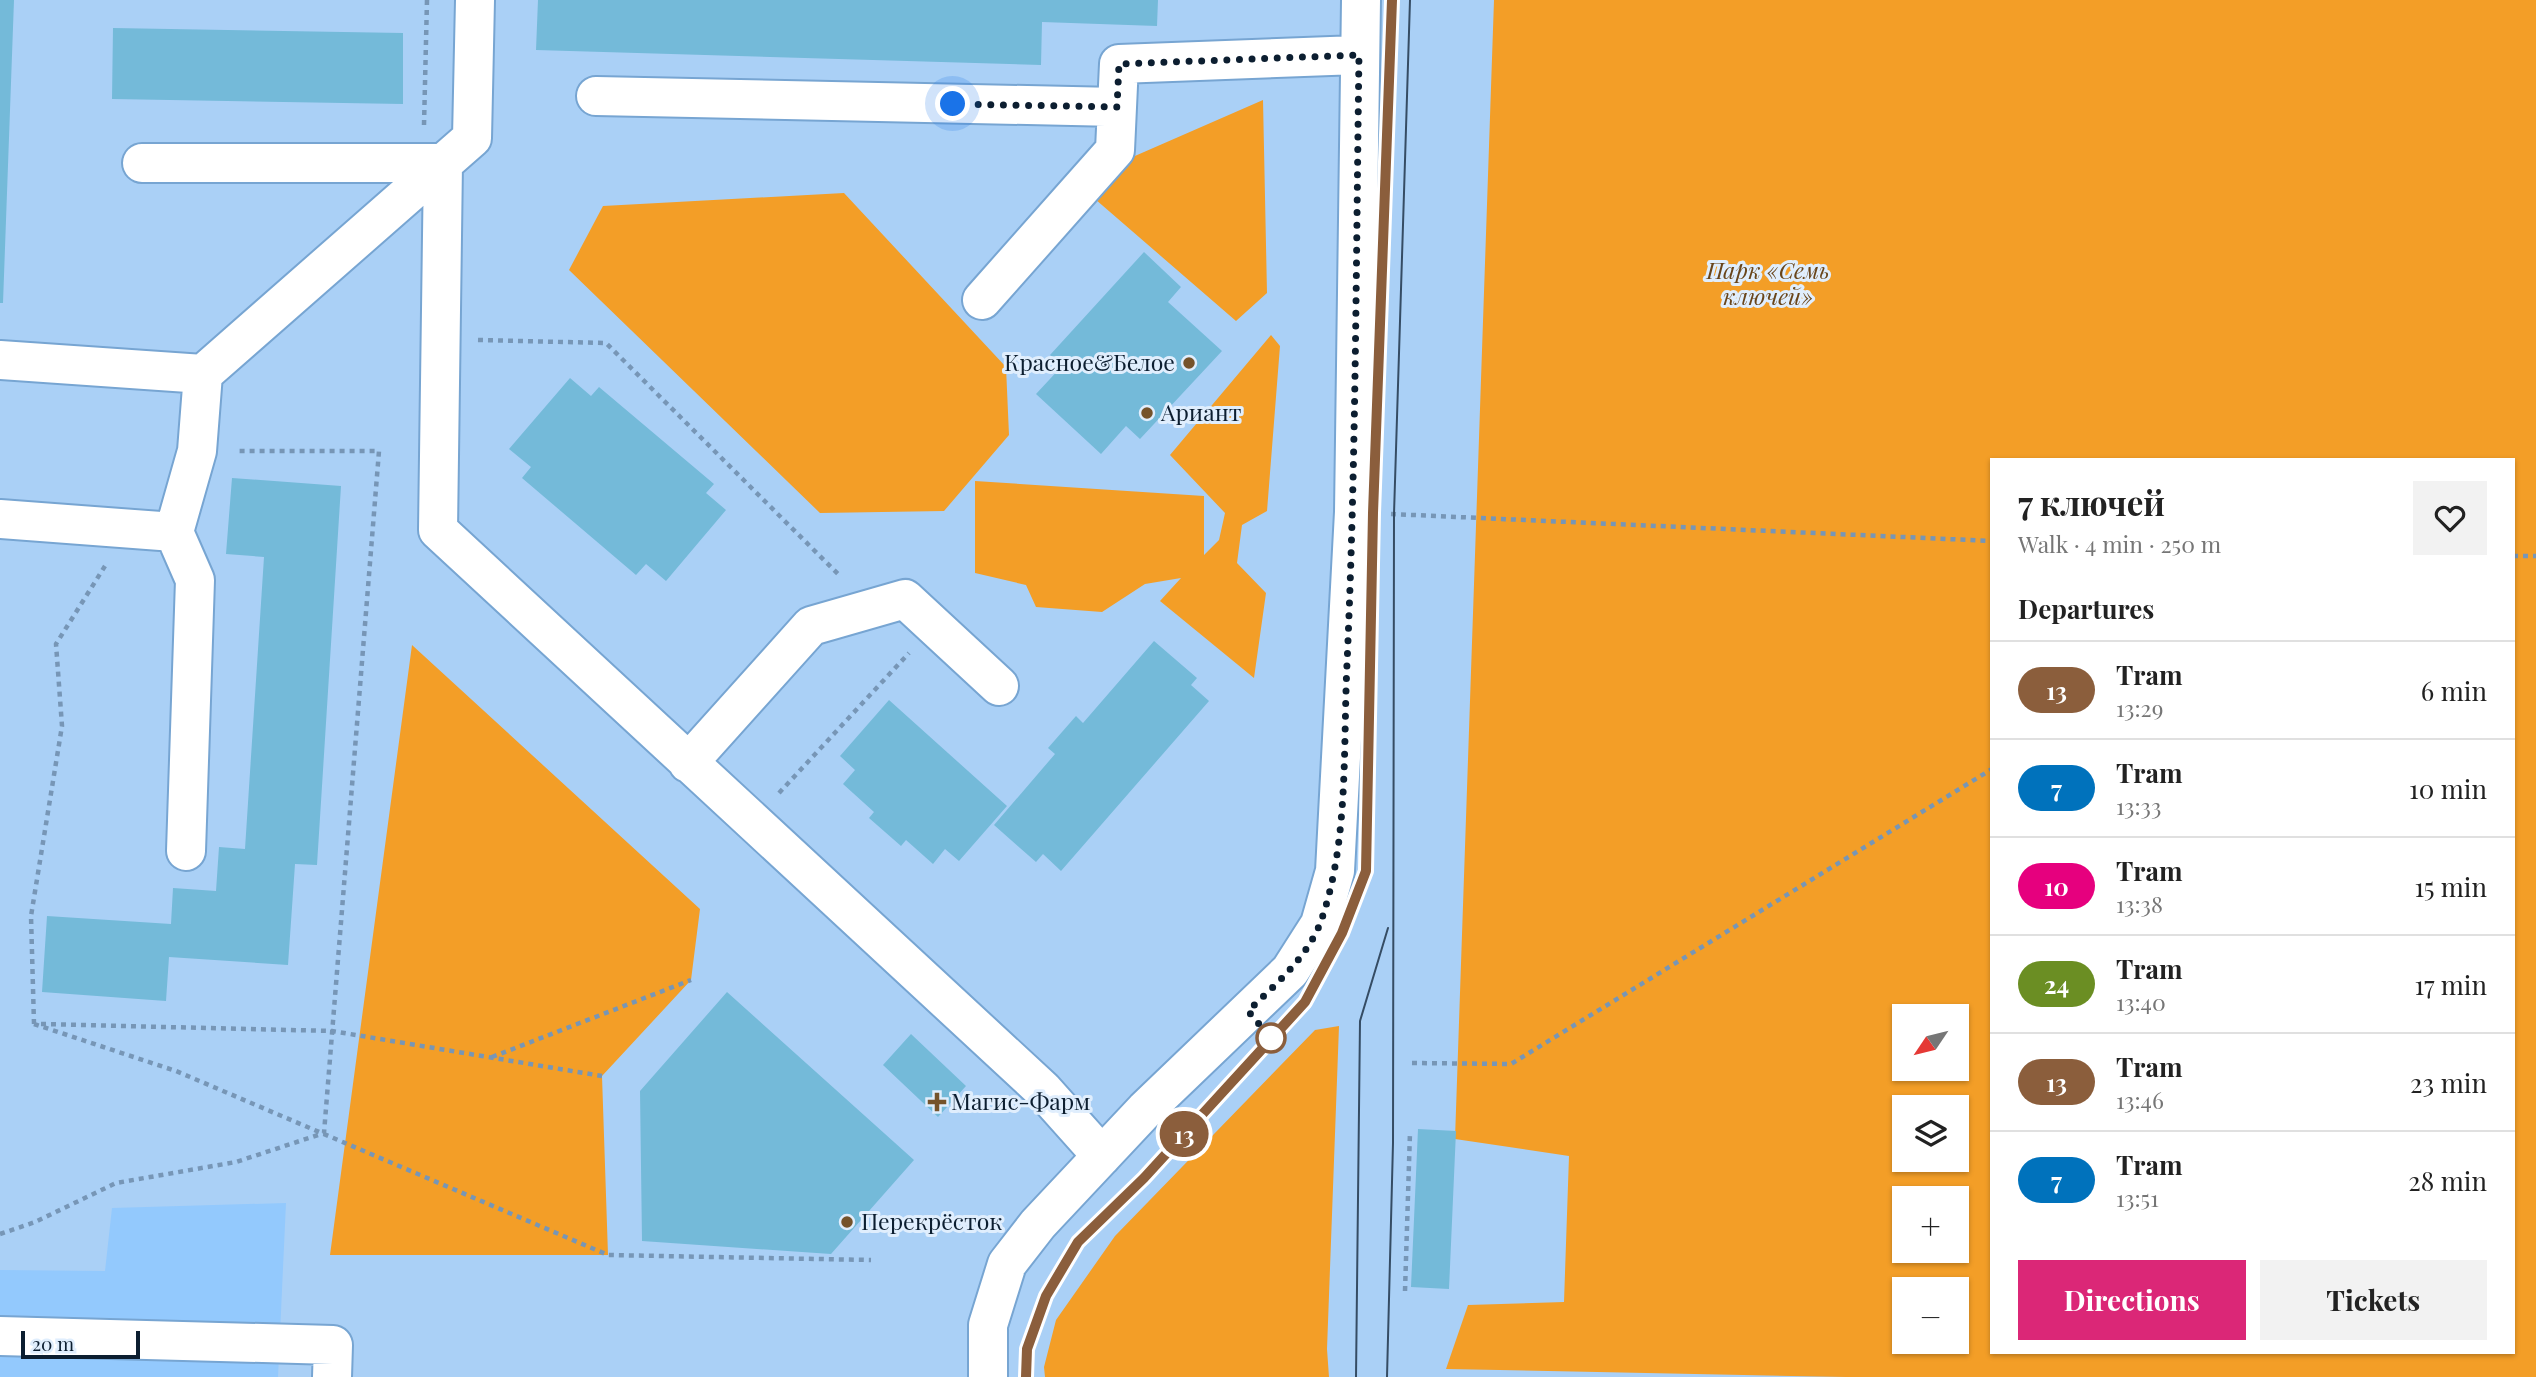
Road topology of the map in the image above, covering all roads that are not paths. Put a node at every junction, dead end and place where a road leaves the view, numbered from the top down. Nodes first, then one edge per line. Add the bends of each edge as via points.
1 (475, 0) edge
2 (1361, 0) edge
3 (1359, 55) junction
4 (596, 96) dead end
5 (1117, 107) junction
6 (142, 163) dead end
7 (433, 163) junction
8 (982, 300) dead end
9 (0, 360) edge
10 (203, 374) junction
11 (0, 519) edge
12 (174, 532) junction
13 (999, 686) dead end
14 (688, 763) junction
15 (186, 851) dead end
16 (1102, 1156) junction
17 (0, 1336) edge
18 (332, 1377) edge
19 (988, 1377) edge

1 - 7 street via 472,138
2 - 3 street
3 - 5 street via 1119,64
3 - 16 street via 1354,512 1335,870 1320,924 1290,971
4 - 5 street
5 - 8 street via 1115,150
6 - 7 street
7 - 10 street
7 - 14 street via 438,530
9 - 10 street
10 - 12 street via 197,451
11 - 12 street
12 - 15 street via 195,580
13 - 14 street via 905,599 811,626
14 - 16 street via 1043,1090
16 - 19 street via 1007,1264 988,1325
17 - 18 street via 334,1345

